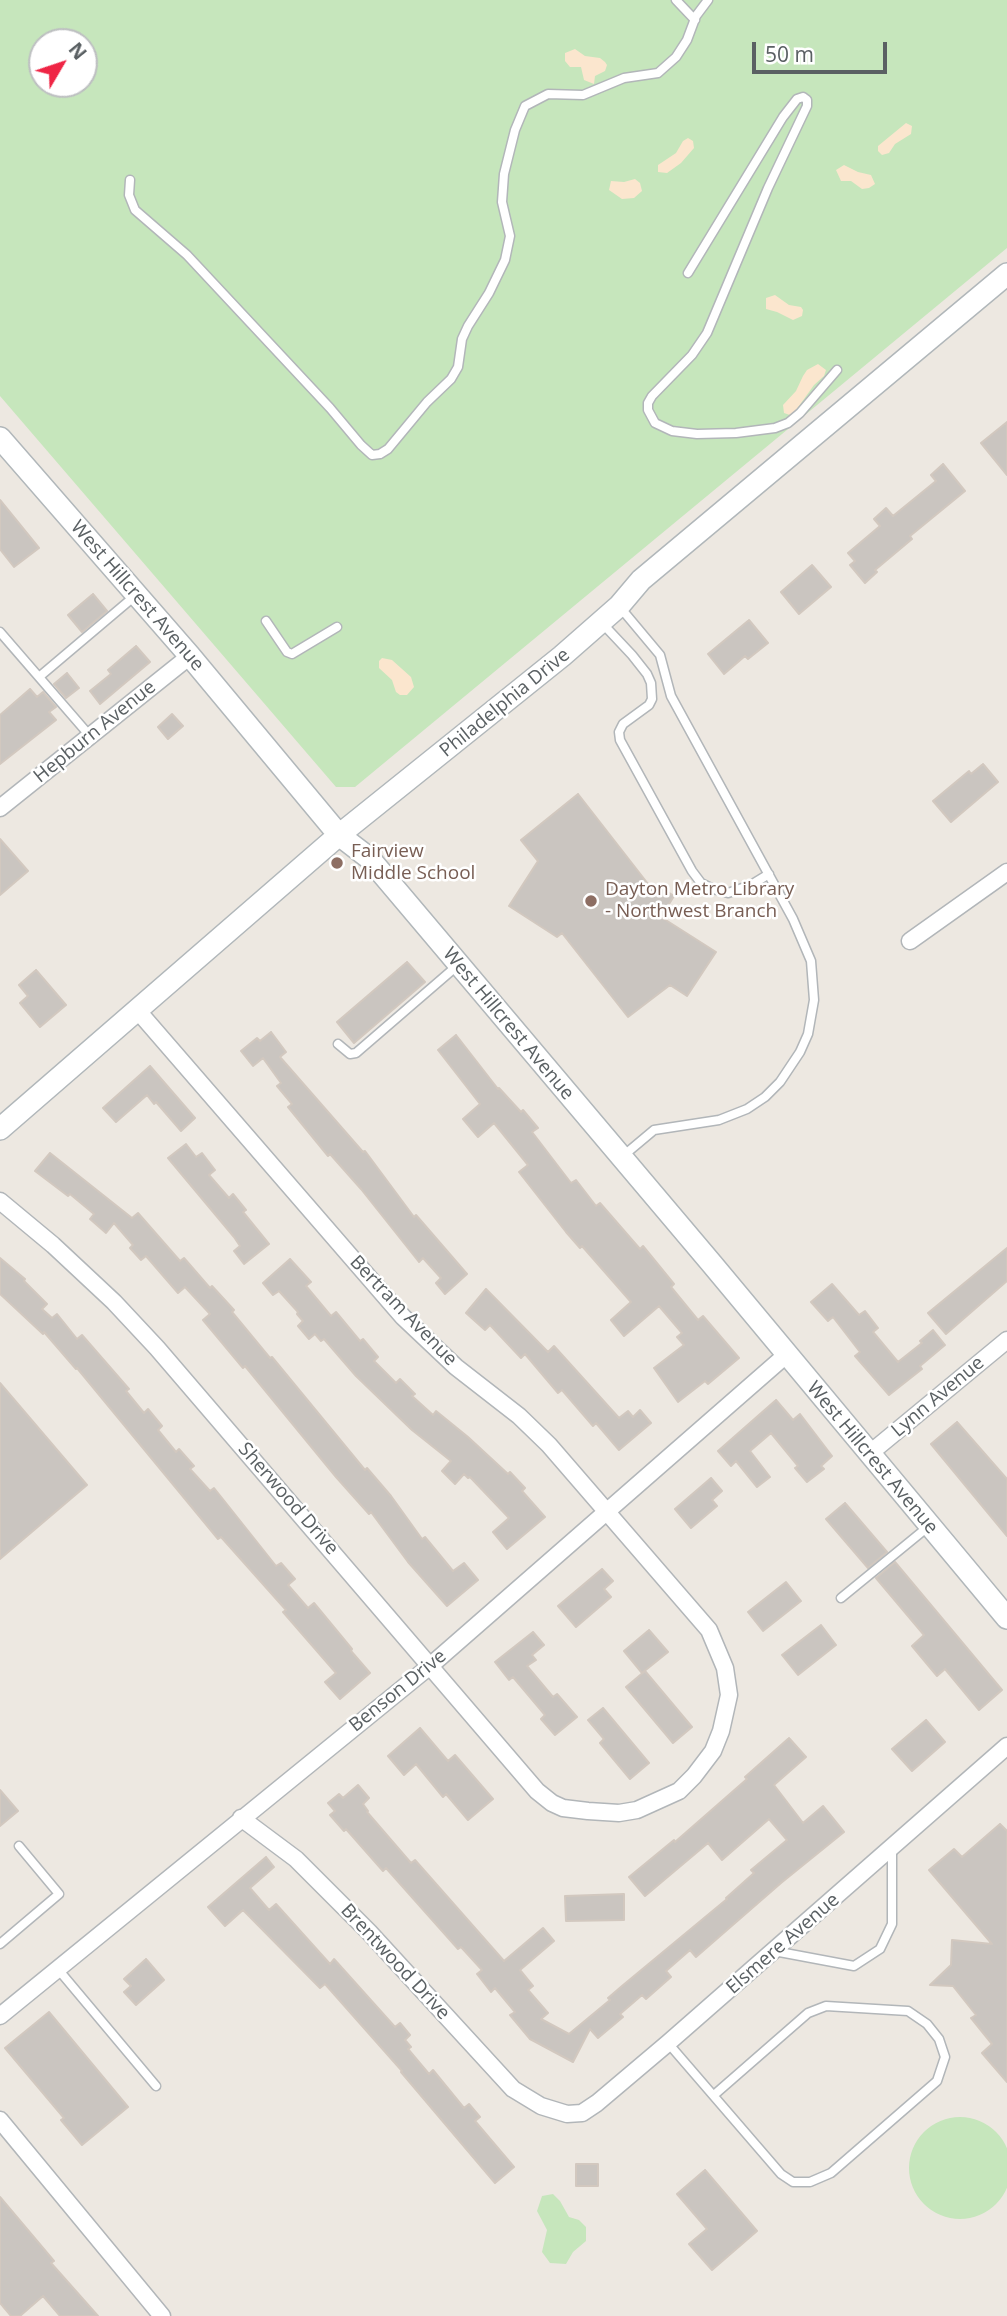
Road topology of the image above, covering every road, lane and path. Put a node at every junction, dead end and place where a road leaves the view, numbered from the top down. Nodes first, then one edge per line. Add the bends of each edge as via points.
1 (676, 0) edge
2 (708, 0) edge
3 (695, 20) junction
4 (130, 180) dead end
5 (688, 273) dead end
6 (1007, 274) edge
7 (837, 370) dead end
8 (0, 438) edge
9 (136, 595) junction
10 (619, 606) junction
11 (265, 621) dead end
12 (601, 622) junction
13 (337, 626) dead end
14 (0, 632) edge
15 (190, 656) junction
16 (40, 677) junction
17 (667, 682) junction
18 (652, 686) junction
19 (90, 736) junction
20 (0, 808) edge
21 (339, 835) junction
22 (1007, 872) edge
23 (769, 874) junction
24 (910, 942) dead end
25 (458, 965) junction
26 (138, 1011) junction
27 (338, 1044) dead end
28 (0, 1129) edge
29 (621, 1157) junction
30 (0, 1201) edge
31 (1007, 1340) edge
32 (786, 1355) junction
33 (869, 1454) junction
34 (608, 1512) junction
35 (929, 1526) junction
36 (841, 1598) dead end
37 (1007, 1618) edge
38 (430, 1666) junction
39 (1007, 1746) edge
40 (563, 1808) joint
41 (241, 1818) junction
42 (19, 1846) dead end
43 (892, 1849) junction
44 (0, 1944) edge
45 (774, 1951) junction
46 (57, 1968) junction
47 (0, 2016) edge
48 (668, 2043) junction
49 (156, 2086) dead end
50 (714, 2095) junction
51 (548, 2108) joint
52 (0, 2120) edge
53 (162, 2316) edge

1 - 3 lane
2 - 3 lane
3 - 4 lane via 676,57 658,73 624,78 583,94 548,94 525,106 504,174 502,202 510,236 505,260 462,339 458,367 451,379 380,454 372,456 360,445 187,255 135,209 129,195
5 - 7 lane via 783,117 803,97 807,106 707,333 652,396 648,410 655,423 672,431 757,432 788,423
6 - 10 street, Philadelphia Drive via 641,580
8 - 9 street, West Hillcrest Avenue
9 - 15 street, West Hillcrest Avenue
9 - 16 lane
10 - 12 street, Philadelphia Drive
10 - 17 lane via 660,655
11 - 13 lane via 292,654
12 - 18 lane via 641,666
12 - 21 street, Philadelphia Drive
14 - 16 lane
15 - 19 street, Hepburn Avenue
15 - 21 street, West Hillcrest Avenue
16 - 19 lane
17 - 18 lane
17 - 23 lane
18 - 23 lane via 649,705 622,724 620,740 692,871 701,883 728,893
19 - 20 street, Hepburn Avenue
21 - 25 street, West Hillcrest Avenue via 369,858
21 - 26 street, Philadelphia Drive
22 - 24 street
23 - 29 lane via 811,961 813,1018 800,1052 780,1082 747,1109 719,1120 654,1130
25 - 27 lane via 356,1053 350,1054
25 - 29 street, West Hillcrest Avenue
26 - 28 street, Philadelphia Drive
26 - 34 street, Bertram Avenue via 403,1317 456,1367 519,1416
29 - 32 street, West Hillcrest Avenue
30 - 38 street, Sherwood Drive via 114,1302 157,1348
31 - 33 street, Lynn Avenue
32 - 33 street, West Hillcrest Avenue
32 - 34 street, Benson Drive
33 - 35 street, West Hillcrest Avenue
34 - 38 street, Benson Drive
34 - 40 street, Bertram Avenue via 709,1630 725,1668 729,1695 713,1751 679,1791 619,1813
35 - 36 lane
35 - 37 street, West Hillcrest Avenue
38 - 40 street, Sherwood Drive via 537,1791
38 - 41 street, Benson Drive
39 - 43 street, Elsmere Avenue
41 - 46 street, Benson Drive
41 - 51 street, Brentwood Drive via 278,1844 333,1895 513,2089
42 - 44 lane via 59,1894
43 - 45 street, Elsmere Avenue
43 - 45 lane via 891,1924 880,1950 854,1966
45 - 48 street, Elsmere Avenue
46 - 47 street, Benson Drive
46 - 49 lane
48 - 50 lane
48 - 51 street, Elsmere Avenue via 582,2113
50 - 50 lane via 781,2174 793,2182 810,2182 831,2173 937,2081 945,2057 927,2024 908,2011 826,2006 808,2013
52 - 53 street

